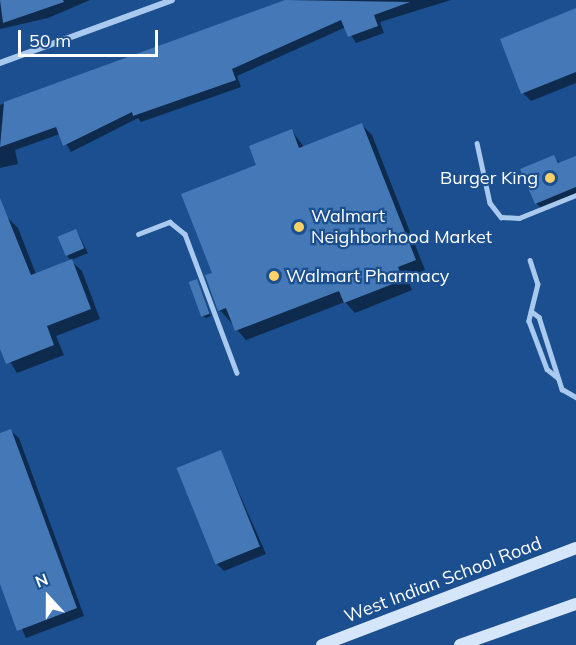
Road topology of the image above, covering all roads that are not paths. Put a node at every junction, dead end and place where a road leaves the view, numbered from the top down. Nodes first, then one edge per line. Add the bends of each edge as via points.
1 (172, 0) edge
2 (0, 63) edge
3 (477, 143) dead end
4 (576, 195) edge
5 (138, 234) dead end
6 (530, 260) dead end
7 (531, 311) junction
8 (237, 372) dead end
9 (558, 378) junction
10 (576, 397) edge
11 (576, 548) edge
12 (576, 604) edge
13 (322, 645) edge
14 (460, 645) edge

1 - 2 street
3 - 4 lane via 490,203 501,217 519,218
5 - 8 lane via 170,222 185,234
6 - 7 lane via 538,284
7 - 9 lane via 539,317
7 - 9 lane via 529,321 547,369
9 - 10 lane
11 - 13 main road, West Indian School Road
12 - 14 main road

